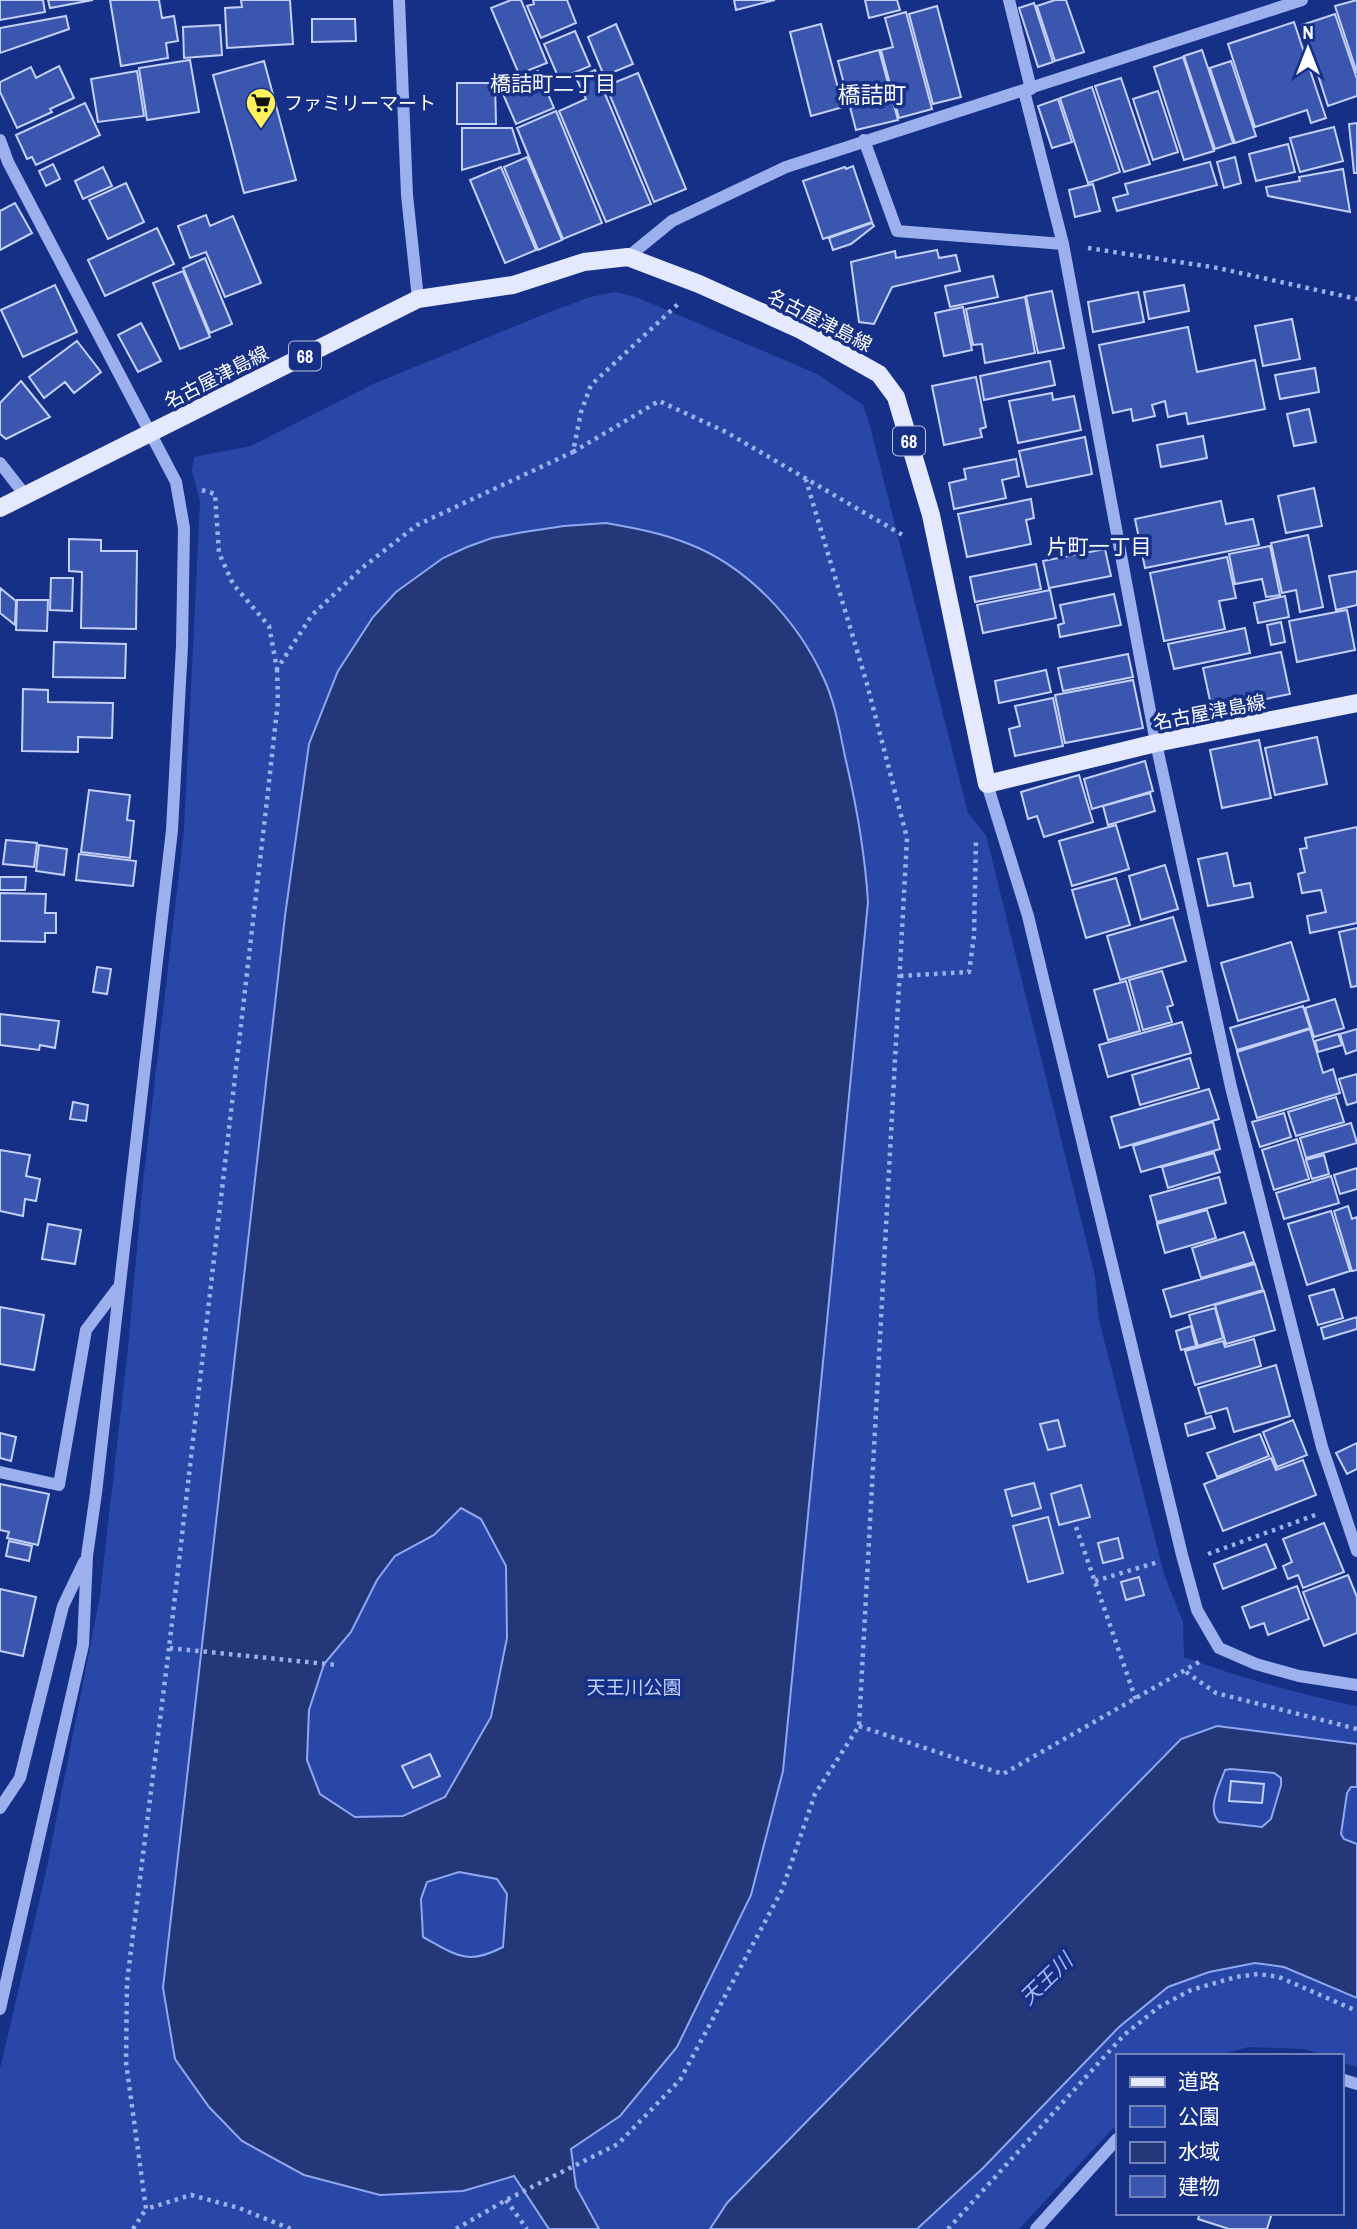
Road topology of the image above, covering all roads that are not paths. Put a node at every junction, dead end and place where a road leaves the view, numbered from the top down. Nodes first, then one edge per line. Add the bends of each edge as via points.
1 (399, 0) edge
2 (1009, 0) edge
3 (1302, 0) edge
4 (1027, 90) junction
5 (0, 140) edge
6 (864, 140) junction
7 (1063, 244) junction
8 (628, 257) junction
9 (418, 299) junction
10 (150, 433) junction
11 (0, 463) edge
12 (25, 495) junction
13 (0, 508) edge
14 (1357, 703) edge
15 (1156, 743) junction
16 (987, 783) junction
17 (118, 1287) junction
18 (0, 1472) edge
19 (1357, 1551) edge
20 (87, 1556) junction
21 (1357, 1685) edge
22 (0, 1808) edge
23 (0, 2009) edge
24 (1116, 2139) edge
25 (1036, 2229) edge

1 - 9 street via 407,195
2 - 4 street
3 - 4 street
4 - 6 street
4 - 7 street
5 - 10 street
6 - 7 street via 897,231
6 - 8 street via 786,167 672,222
7 - 15 street
8 - 9 main road, 名古屋津島線 / 68 via 584,262 513,285
8 - 16 main road, 名古屋津島線 / 68 via 799,329 878,374 896,397 931,515
9 - 10 main road, 名古屋津島線 / 68
10 - 12 main road, 名古屋津島線 / 68
10 - 17 street via 176,482 184,528 182,646 172,830
11 - 12 street
12 - 13 main road, 名古屋津島線 / 68
14 - 15 main road, 名古屋津島線
15 - 16 main road, 名古屋津島線
15 - 19 street via 1231,1087 1322,1447
16 - 21 street via 1028,916 1197,1610 1219,1647 1255,1664
17 - 18 street via 86,1329 59,1485
17 - 20 street
20 - 22 street via 63,1606 20,1777
20 - 23 street via 83,1645
24 - 25 street

